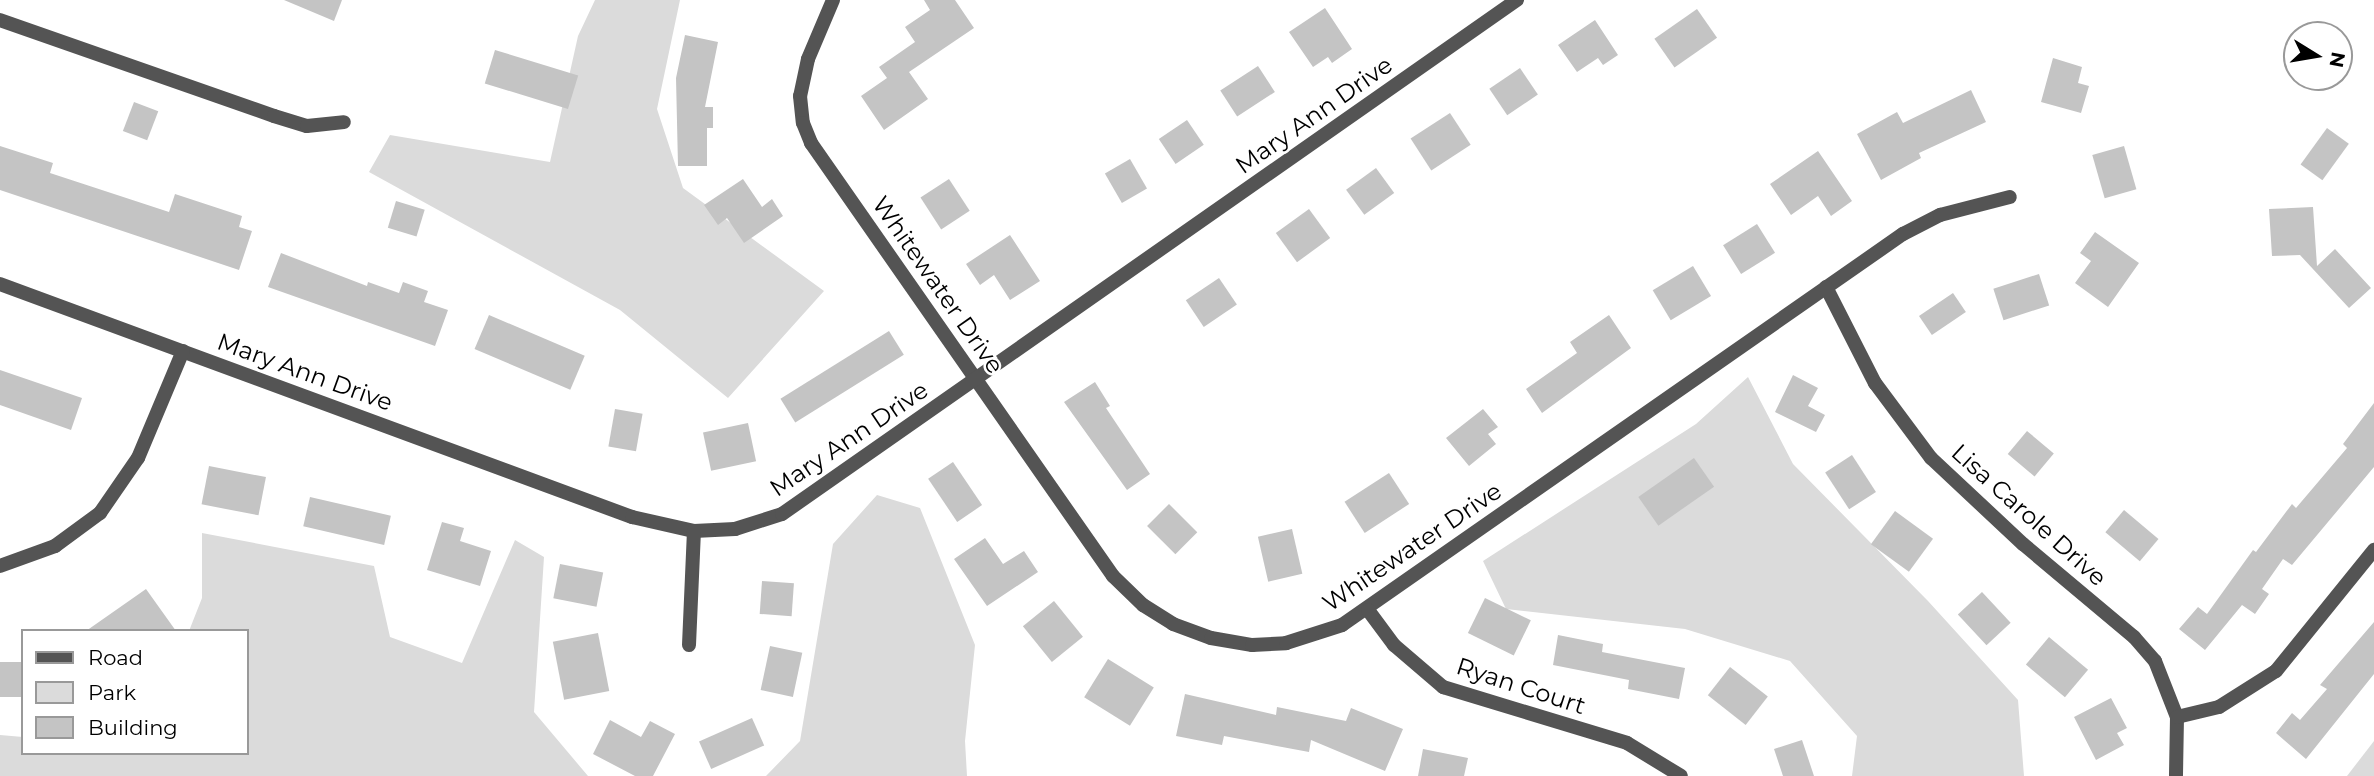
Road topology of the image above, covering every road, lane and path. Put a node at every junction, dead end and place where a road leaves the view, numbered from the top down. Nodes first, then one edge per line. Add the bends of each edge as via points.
1 (833, 0) edge
2 (1517, 0) edge
3 (0, 20) edge
4 (344, 122) dead end
5 (2010, 197) dead end
6 (0, 284) edge
7 (1826, 287) junction
8 (183, 351) junction
9 (976, 380) junction
10 (694, 531) junction
11 (2374, 550) edge
12 (0, 566) edge
13 (1368, 610) junction
14 (689, 645) dead end
15 (2177, 717) junction
16 (1681, 776) edge
17 (2176, 776) edge

1 - 9 street, Whitewater Drive via 808,59 800,96 803,124 811,143
2 - 9 street, Mary Ann Drive
3 - 4 street via 307,126
5 - 7 street, Whitewater Drive via 1940,215 1903,234
6 - 8 street, Mary Ann Drive
7 - 13 street, Whitewater Drive
7 - 15 street, Lisa Carole Drive via 1875,383 1911,434 2022,544 2134,637 2155,661
8 - 10 street, Mary Ann Drive via 632,517
8 - 12 street via 138,458 100,513 55,547
9 - 10 street, Mary Ann Drive via 782,514 735,529
9 - 13 street, Whitewater Drive via 1113,576 1143,605 1173,624 1211,638 1252,645 1286,643 1342,625
10 - 14 street
11 - 15 street via 2276,671 2219,707
13 - 16 street, Ryan Court via 1394,645 1443,687 1627,743
15 - 17 street, Lisa Carole Drive

